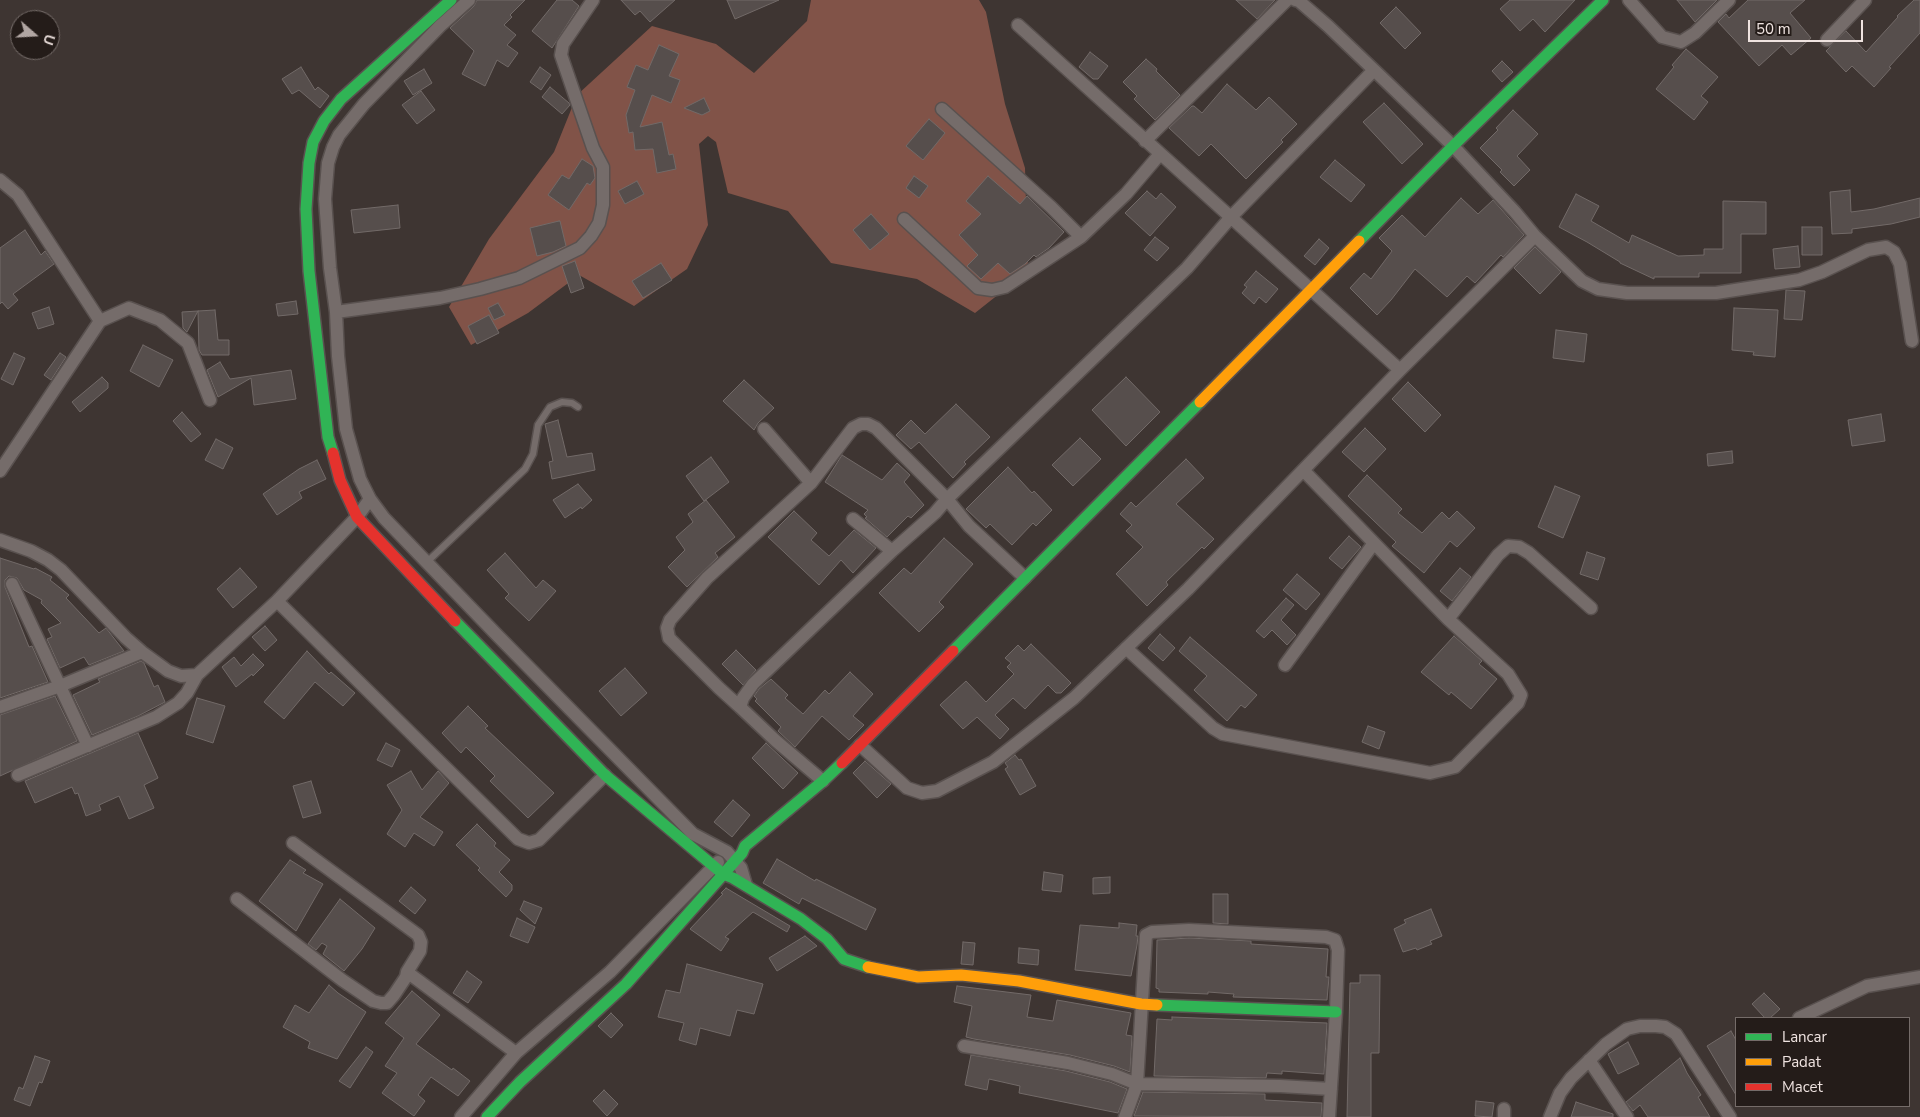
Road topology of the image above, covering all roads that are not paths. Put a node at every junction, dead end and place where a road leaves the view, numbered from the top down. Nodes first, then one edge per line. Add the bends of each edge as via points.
1 (451, 0) edge
2 (468, 0) edge
3 (593, 0) edge
4 (1287, 0) edge
5 (1295, 0) edge
6 (1602, 0) edge
7 (1629, 0) edge
8 (1729, 0) edge
9 (1865, 0) edge
10 (1018, 25) dead end
11 (1827, 40) dead end
12 (1374, 70) junction
13 (942, 109) dead end
14 (1145, 141) junction
15 (1453, 146) junction
16 (1160, 154) junction
17 (0, 180) edge
18 (1231, 217) junction
19 (904, 220) dead end
20 (1535, 236) junction
21 (1081, 237) junction
22 (333, 291) junction
23 (1311, 291) junction
24 (313, 296) junction
25 (336, 312) junction
26 (100, 321) junction
27 (1912, 341) dead end
28 (1400, 370) junction
29 (210, 400) dead end
30 (578, 407) dead end
31 (764, 429) dead end
32 (1303, 470) junction
33 (0, 471) edge
34 (811, 482) junction
35 (370, 499) junction
36 (946, 499) junction
37 (357, 517) junction
38 (853, 519) dead end
39 (0, 540) edge
40 (1374, 543) junction
41 (892, 552) junction
42 (427, 562) junction
43 (1025, 578) junction
44 (12, 584) dead end
45 (277, 601) junction
46 (1591, 608) dead end
47 (1448, 619) junction
48 (1126, 648) junction
49 (142, 652) junction
50 (1284, 665) dead end
51 (197, 675) junction
52 (60, 686) junction
53 (0, 707) edge
54 (740, 707) junction
55 (860, 745) junction
56 (88, 746) junction
57 (18, 775) dead end
58 (604, 776) junction
59 (823, 781) junction
60 (293, 843) dead end
61 (745, 846) joint
62 (731, 856) junction
63 (718, 870) junction
64 (746, 885) junction
65 (237, 899) dead end
66 (406, 972) junction
67 (1920, 977) edge
68 (1142, 1004) junction
69 (1336, 1012) junction
70 (1801, 1017) edge
71 (964, 1046) dead end
72 (516, 1053) junction
73 (1589, 1060) junction
74 (1137, 1084) junction
75 (1331, 1089) junction
76 (462, 1117) edge
77 (487, 1117) edge
78 (1126, 1117) edge
79 (1329, 1117) edge
80 (1550, 1117) edge
81 (1628, 1117) edge
82 (1730, 1117) edge

1 - 24 street via 341,99 313,142 306,209
2 - 22 street via 364,104 333,147 328,163 325,199
3 - 25 street via 562,44 561,55 593,148 603,167 603,205 599,223 591,236 580,248 511,280 480,290
4 - 14 street
5 - 12 street
6 - 15 street
7 - 8 street via 1662,36 1681,42
9 - 11 street
10 - 14 street
12 - 15 street
12 - 18 street
13 - 21 street
14 - 16 street
15 - 20 street
15 - 23 street
16 - 18 street
16 - 21 street via 1126,194
17 - 26 street via 18,195
18 - 23 street
18 - 36 street via 1187,268
19 - 21 street via 984,290 1005,287
20 - 27 street via 1582,281 1598,289 1627,293 1716,293 1800,280 1868,250 1886,247 1894,252 1900,264
20 - 28 street
22 - 24 street
22 - 25 street
23 - 28 street
23 - 43 street
24 - 37 street via 328,437 340,480
25 - 35 street via 346,429 360,479
26 - 29 street via 129,308 160,320 188,343
26 - 33 street
28 - 32 street
30 - 42 lane via 562,402 550,407 538,425 533,454 525,470
31 - 34 street
32 - 40 street
32 - 48 street
34 - 36 street via 853,428 868,424 876,428
34 - 54 street via 707,578 670,620 667,628 670,638
35 - 37 street
35 - 42 street
36 - 41 street
36 - 43 street via 969,526
37 - 45 street
37 - 58 street
38 - 41 street
39 - 49 street via 31,551 61,570
40 - 47 street
40 - 50 street
41 - 54 street via 753,684
42 - 62 street via 693,834
43 - 55 street
44 - 52 street
45 - 51 street
45 - 58 street via 518,839 529,843 539,840
46 - 47 street via 1529,553 1519,547 1508,546
47 - 48 street via 1508,674 1521,695 1518,704 1454,767 1430,773 1223,734
48 - 55 street via 1074,698 993,762 937,792 922,793 907,788
49 - 51 street via 168,671 181,676
49 - 52 street
51 - 56 street via 178,703 156,717
52 - 53 street
52 - 56 street
54 - 59 street
55 - 59 street
56 - 57 street
58 - 63 street
59 - 61 street
60 - 66 street via 418,935 420,951
61 - 62 street via 736,846
62 - 63 street
62 - 64 street via 741,868
63 - 64 street
63 - 72 street via 610,972
63 - 77 street via 626,984
64 - 68 street via 801,919 827,939 844,959 878,970 918,977 961,975 1019,981
65 - 66 street via 373,1001 387,1003
66 - 72 street
67 - 70 street via 1867,986
68 - 69 street
68 - 69 street via 1146,935 1188,930 1335,940 1338,950
68 - 74 street
69 - 75 street
71 - 74 street via 1068,1063
72 - 76 street
73 - 80 street via 1560,1093
73 - 81 street
73 - 82 street via 1627,1029 1665,1027 1676,1034
74 - 75 street
74 - 78 street
75 - 79 street

